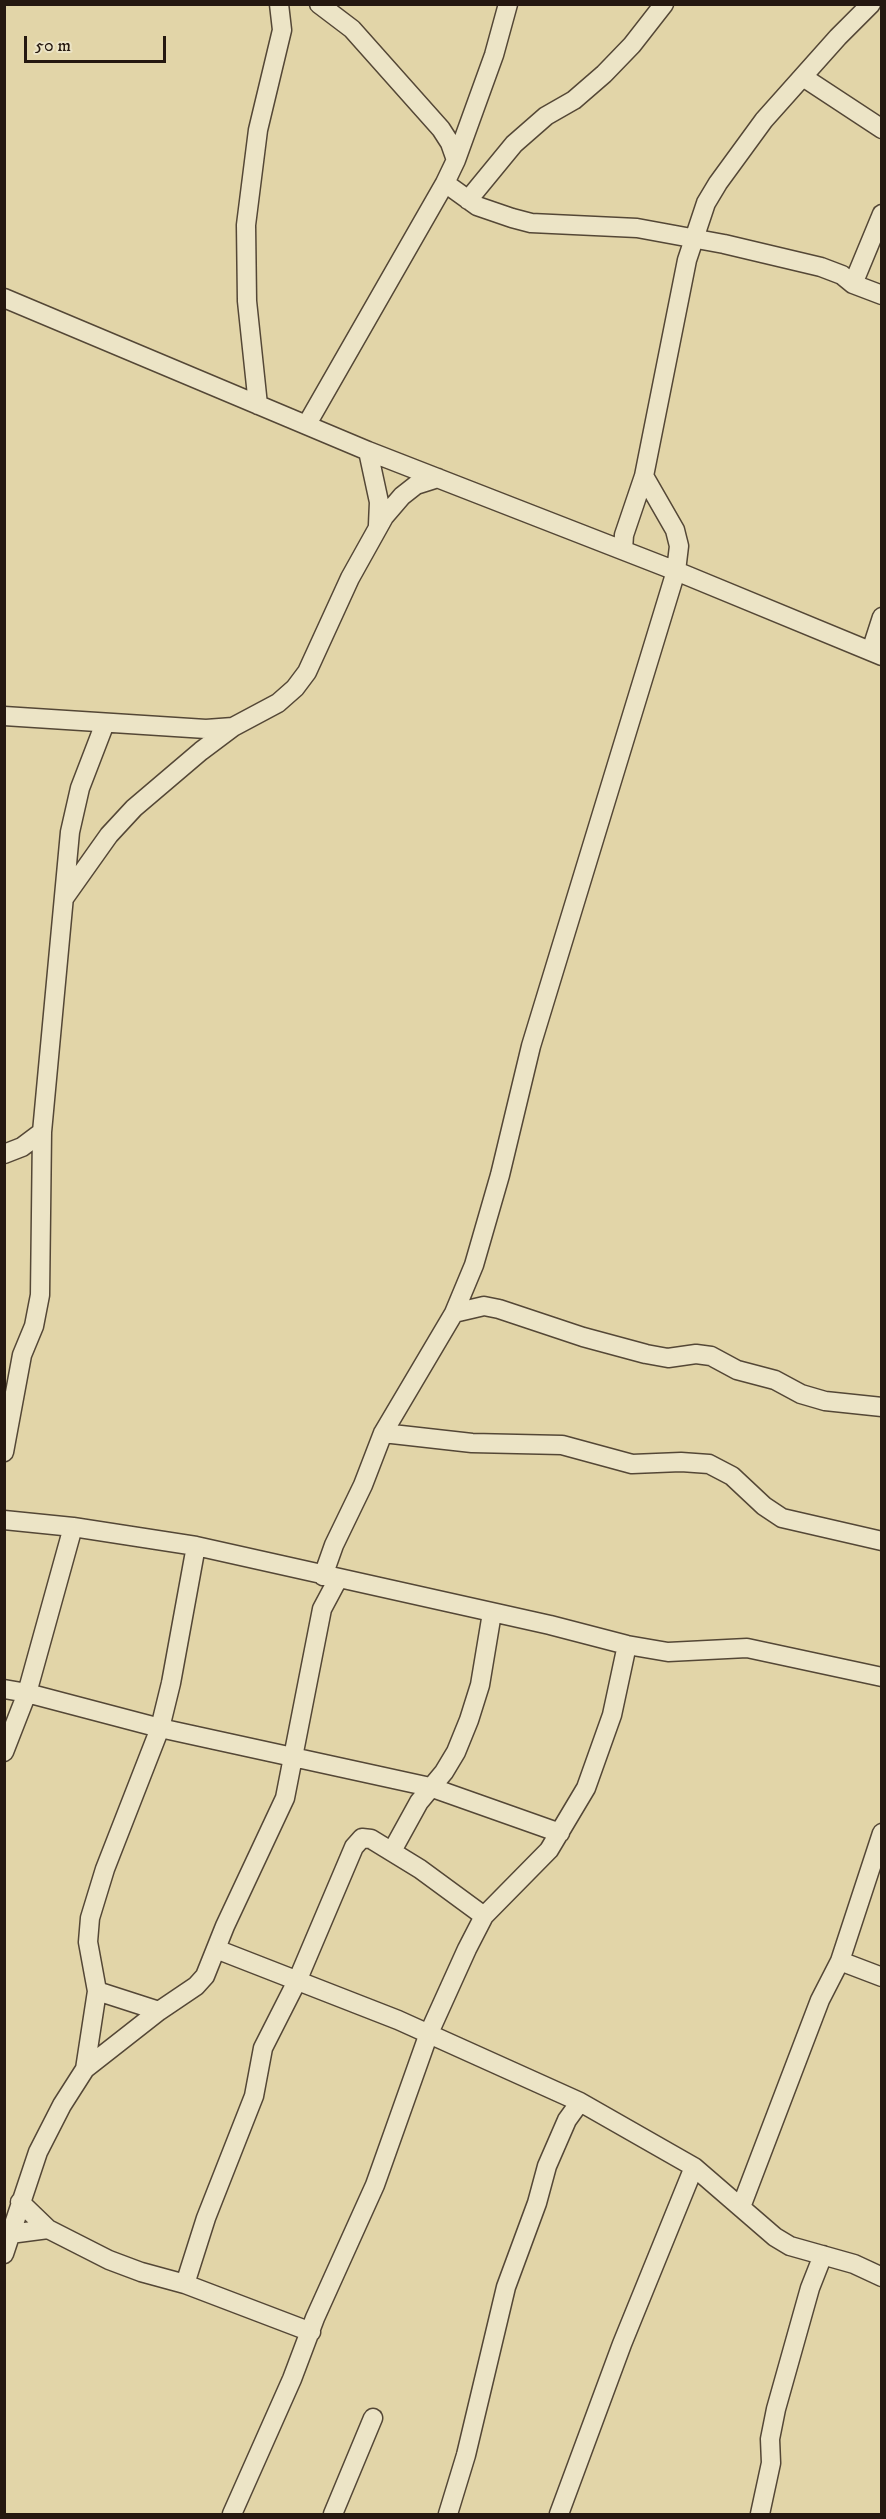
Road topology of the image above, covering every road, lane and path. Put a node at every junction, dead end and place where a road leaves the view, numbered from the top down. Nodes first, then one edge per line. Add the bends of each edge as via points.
1 (279, 4) edge
2 (319, 4) edge
3 (508, 4) edge
4 (664, 4) edge
5 (871, 4) edge
6 (803, 77) junction
7 (882, 129) edge
8 (456, 160) junction
9 (445, 183) junction
10 (468, 200) junction
11 (882, 214) edge
12 (693, 239) junction
13 (853, 284) junction
14 (882, 296) edge
15 (4, 298) edge
16 (258, 405) junction
17 (307, 424) junction
18 (368, 451) junction
19 (644, 476) junction
20 (438, 478) junction
21 (378, 526) junction
22 (623, 550) junction
23 (676, 571) junction
24 (882, 617) edge
25 (876, 654) edge
26 (4, 716) edge
27 (77, 722) junction
28 (105, 723) junction
29 (233, 727) junction
30 (95, 744) junction
31 (65, 897) junction
32 (42, 1132) junction
33 (4, 1154) edge
34 (454, 1313) junction
35 (882, 1407) edge
36 (383, 1433) junction
37 (4, 1452) edge
38 (4, 1520) edge
39 (73, 1527) junction
40 (882, 1541) edge
41 (196, 1546) junction
42 (331, 1578) junction
43 (492, 1613) junction
44 (627, 1645) junction
45 (882, 1677) edge
46 (4, 1689) edge
47 (27, 1693) junction
48 (160, 1728) junction
49 (4, 1752) edge
50 (295, 1756) junction
51 (430, 1787) junction
52 (560, 1833) junction
53 (882, 1833) edge
54 (392, 1851) junction
55 (484, 1916) junction
56 (216, 1949) junction
57 (840, 1961) junction
58 (882, 1977) edge
59 (298, 1979) junction
60 (97, 1991) junction
61 (159, 2011) junction
62 (429, 2033) junction
63 (85, 2069) junction
64 (580, 2102) junction
65 (694, 2167) junction
66 (20, 2202) junction
67 (741, 2206) junction
68 (48, 2229) junction
69 (10, 2234) junction
70 (4, 2254) edge
71 (823, 2255) junction
72 (882, 2277) edge
73 (185, 2284) junction
74 (311, 2331) junction
75 (373, 2418) dead end
76 (232, 2514) edge
77 (333, 2514) edge
78 (448, 2514) edge
79 (559, 2514) edge
80 (760, 2514) edge

1 - 16 street via 282,30 258,130 246,225 247,301
2 - 8 street via 352,29 441,129
3 - 8 street
4 - 10 street via 604,74 514,144
5 - 6 street
6 - 7 street
6 - 12 street via 764,120 718,183
8 - 9 street
9 - 10 street
9 - 17 street
10 - 12 street via 492,213 531,223 637,228
11 - 13 street
12 - 13 street via 821,267
12 - 19 street
13 - 14 street
15 - 16 street
16 - 17 street
17 - 18 street
18 - 20 street
18 - 21 street via 379,502
19 - 22 street via 624,535
19 - 23 street via 675,530 679,546
20 - 21 street via 416,485 402,496
20 - 22 street
21 - 29 street via 307,672 278,703
22 - 23 street
23 - 25 street
23 - 34 street via 531,1046 474,1265
24 - 25 street
26 - 27 street
27 - 28 street
27 - 30 street
28 - 29 street
28 - 30 street
29 - 31 street via 134,808
30 - 31 street via 70,832
31 - 32 street
32 - 33 street
32 - 37 street via 40,1295 34,1326 22,1355
34 - 35 street via 484,1306 499,1309 646,1354 668,1358 711,1356 737,1370 775,1380 825,1401
34 - 36 street
36 - 40 street via 472,1443 562,1445 632,1464 709,1464 732,1476 782,1518
36 - 42 street via 333,1545
38 - 39 street
39 - 41 street
39 - 47 street
41 - 42 street
41 - 48 street
42 - 43 street
42 - 50 street
43 - 44 street
43 - 51 street via 480,1685 469,1720 450,1762
44 - 45 street via 668,1652 747,1647
44 - 52 street via 612,1715 597,1758 586,1788
46 - 47 street
47 - 48 street
47 - 49 street
48 - 50 street
48 - 60 street via 90,1918 88,1942
50 - 51 street
50 - 56 street via 285,1798
51 - 52 street
51 - 54 street
52 - 55 street via 523,1879
53 - 57 street
54 - 55 street
54 - 59 street via 371,1839 362,1838 354,1846
55 - 62 street
56 - 59 street
56 - 61 street via 205,1976 196,1986
57 - 58 street
57 - 67 street via 820,2000
59 - 62 street
59 - 73 street via 263,2048 254,2097 206,2218
60 - 61 street
60 - 63 street
61 - 63 street
62 - 64 street
62 - 74 street via 375,2185
63 - 66 street via 38,2152
64 - 65 street
64 - 78 street via 547,2166 506,2287
65 - 67 street
65 - 79 street
66 - 68 street
66 - 69 street
67 - 71 street via 782,2242
68 - 69 street
68 - 73 street via 109,2260
69 - 70 street
71 - 72 street
71 - 80 street via 776,2409 770,2439 771,2463
73 - 74 street
74 - 76 street
75 - 77 street

